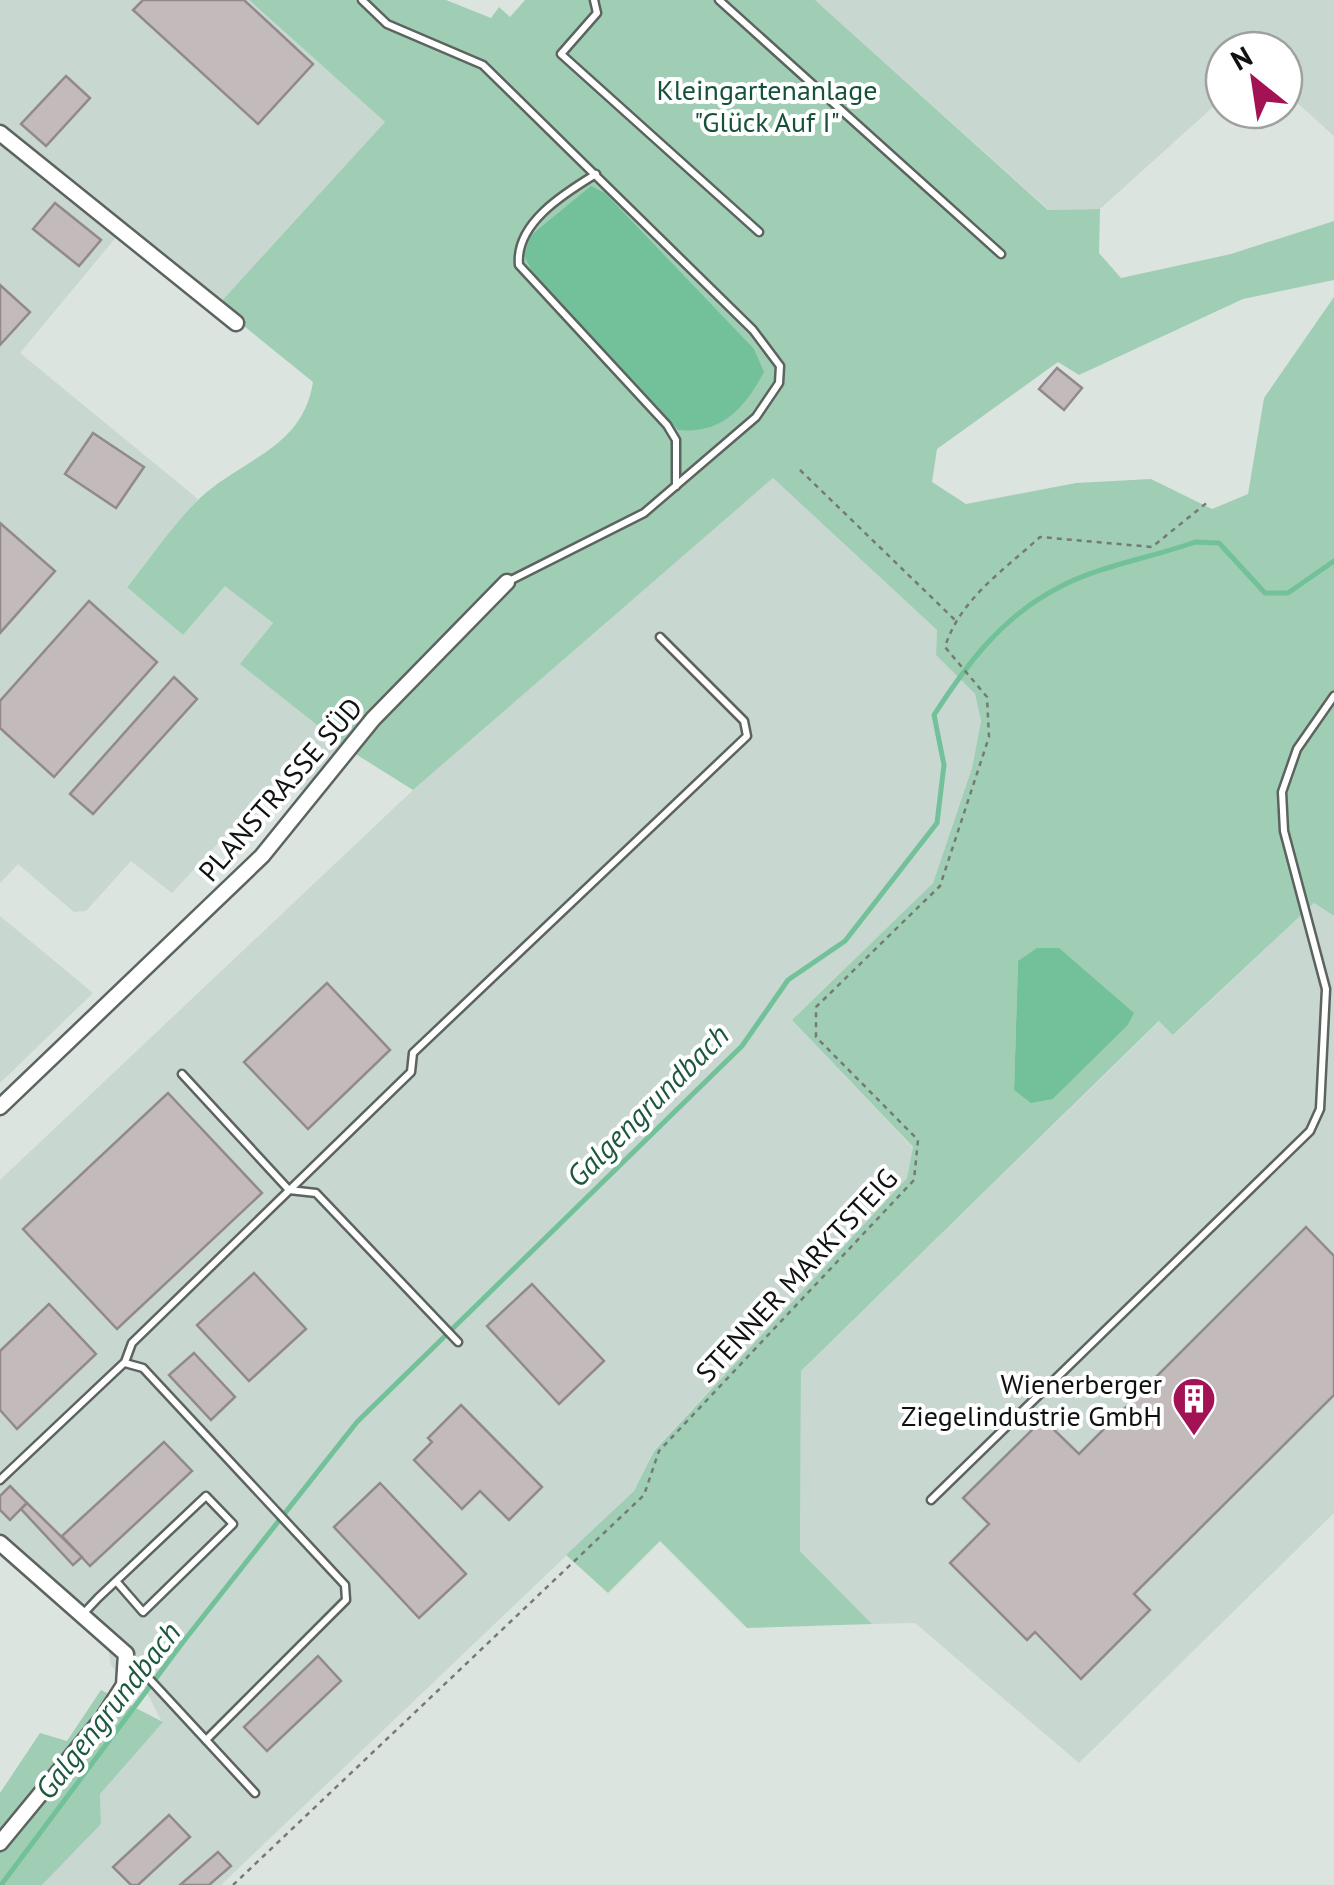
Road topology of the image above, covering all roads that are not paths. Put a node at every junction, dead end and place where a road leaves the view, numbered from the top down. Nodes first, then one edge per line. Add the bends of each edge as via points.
1 (362, 0) edge
2 (594, 0) edge
3 (719, 0) edge
4 (0, 134) edge
5 (596, 174) junction
6 (759, 232) dead end
7 (1001, 254) dead end
8 (236, 324) dead end
9 (676, 487) junction
10 (508, 582) joint
11 (660, 637) dead end
12 (1334, 696) edge
13 (182, 1074) dead end
14 (0, 1107) edge
15 (289, 1190) junction
16 (458, 1342) dead end
17 (125, 1362) junction
18 (0, 1480) edge
19 (931, 1500) dead end
20 (0, 1543) edge
21 (116, 1582) junction
22 (82, 1615) junction
23 (126, 1654) junction
24 (206, 1740) junction
25 (255, 1792) dead end
26 (0, 1843) edge

1 - 5 lane via 387,24 483,65
2 - 6 lane via 597,13 561,54
3 - 7 lane
4 - 8 street
5 - 9 lane via 526,228 517,246 519,265 667,426 676,440
5 - 9 lane via 754,330 780,366 771,399
9 - 10 lane via 644,513
10 - 14 street, PLANSTRASSE SÜD via 372,718 262,856
11 - 15 lane via 744,721 747,736 413,1053 411,1072
12 - 19 lane via 1297,749 1282,792 1284,830 1326,989 1315,1120
13 - 15 lane
15 - 16 lane via 316,1194
15 - 17 lane via 132,1343
17 - 18 lane
17 - 24 lane via 142,1368 345,1585 346,1600
20 - 22 street
21 - 21 lane via 206,1496 233,1524 143,1612
21 - 22 lane
22 - 23 street
23 - 24 lane
23 - 26 street via 124,1685 103,1718
24 - 25 lane

